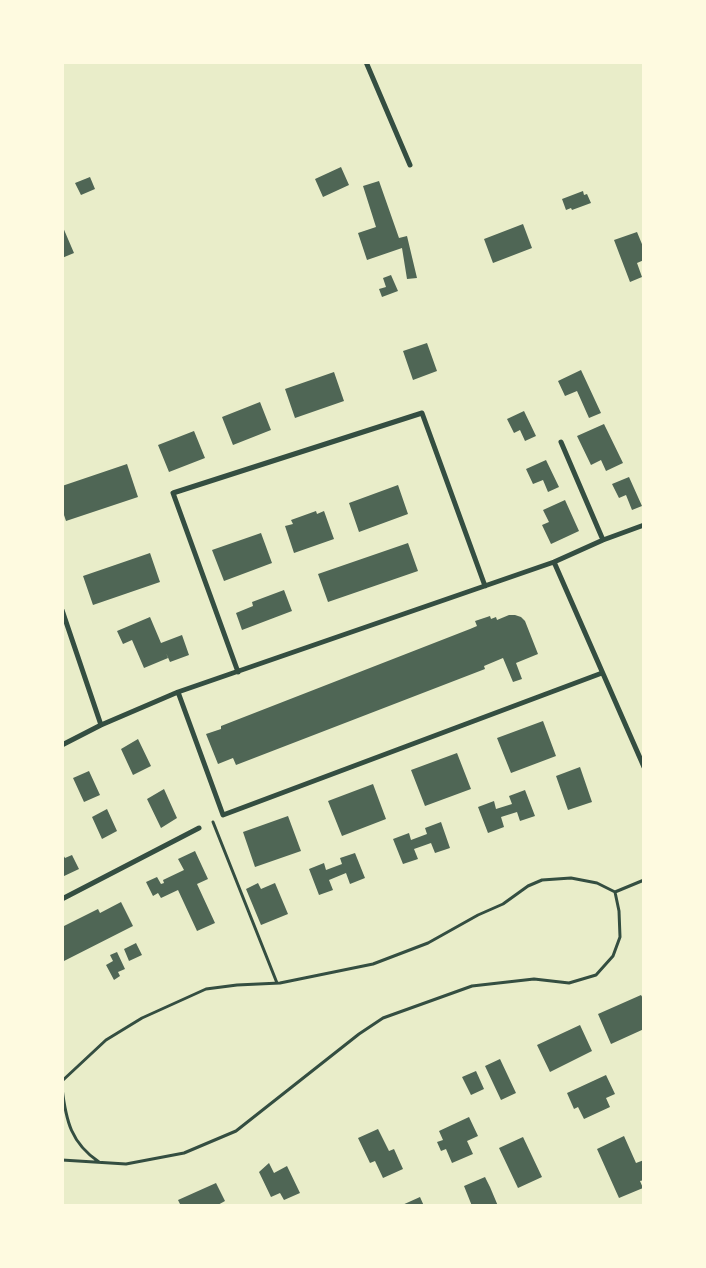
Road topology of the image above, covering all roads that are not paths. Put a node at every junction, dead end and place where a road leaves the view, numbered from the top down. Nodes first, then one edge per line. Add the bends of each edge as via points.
1 (366, 62) edge
2 (410, 164) dead end
3 (561, 442) dead end
4 (644, 525) edge
5 (603, 540) junction
6 (554, 562) junction
7 (485, 586) junction
8 (62, 610) edge
9 (238, 672) junction
10 (602, 673) junction
11 (178, 692) junction
12 (101, 725) junction
13 (62, 745) edge
14 (644, 767) edge
15 (199, 828) road end
16 (62, 899) edge

1 - 2 street
3 - 5 street
4 - 5 street
5 - 6 street
6 - 7 street
6 - 10 street
7 - 9 street
7 - 9 street via 422,413 173,493
8 - 12 street
9 - 11 street
10 - 11 street via 223,815
10 - 14 street
11 - 12 street
12 - 13 street
15 - 16 street

